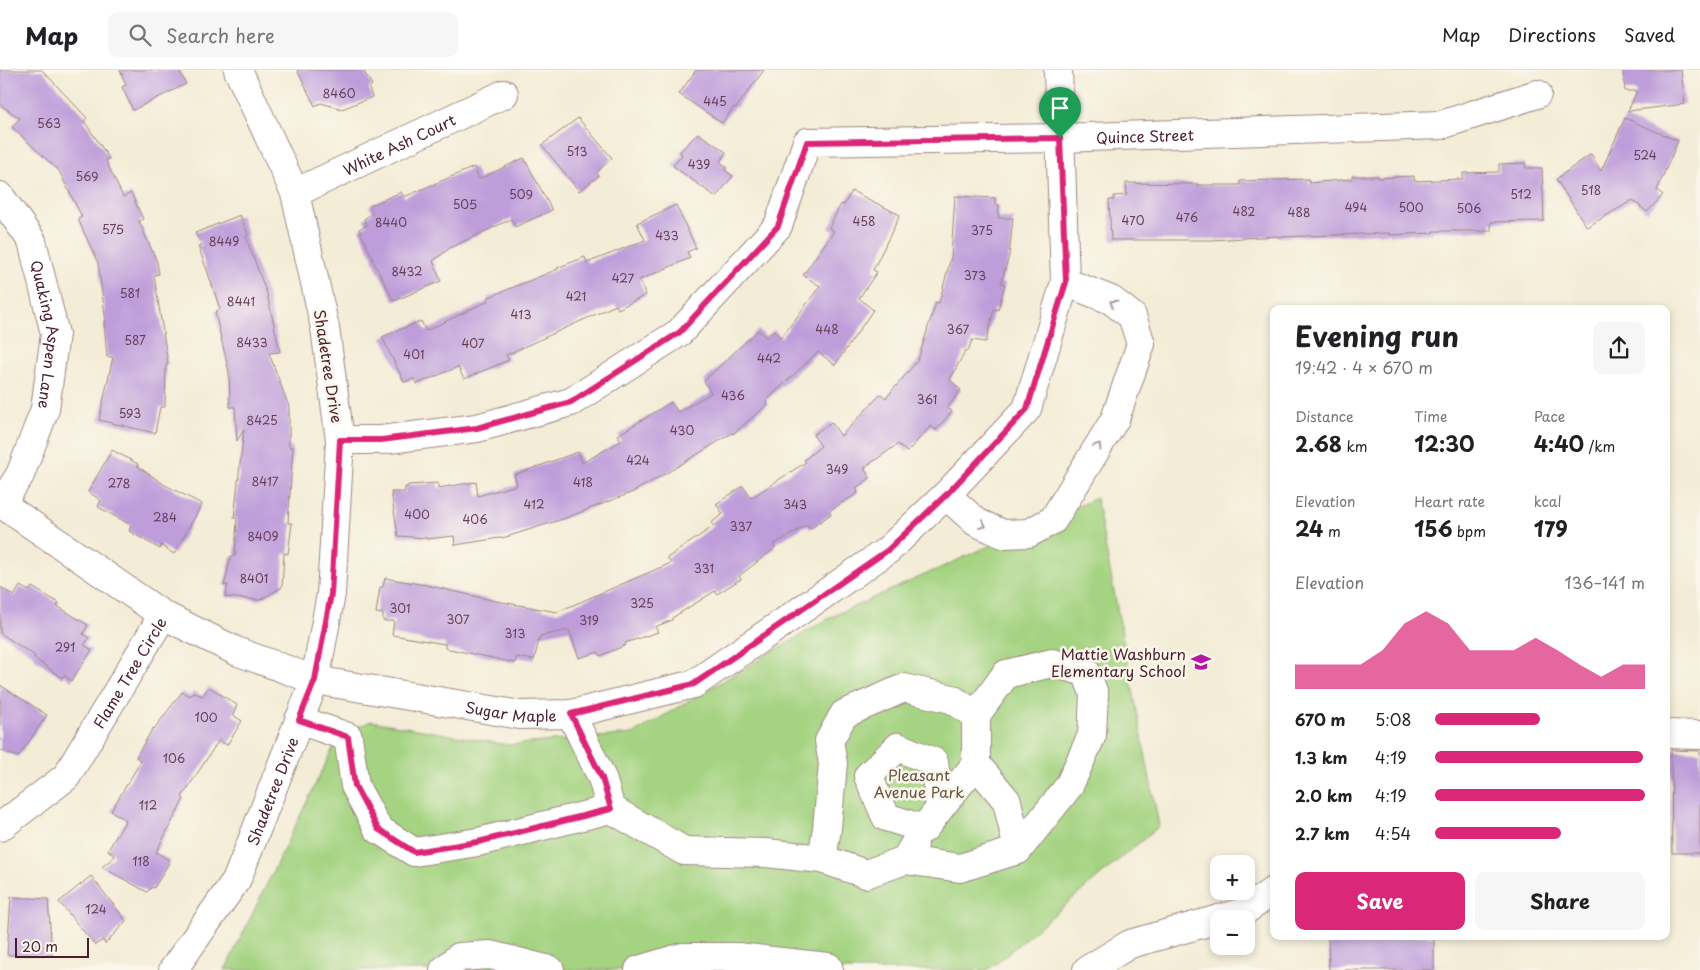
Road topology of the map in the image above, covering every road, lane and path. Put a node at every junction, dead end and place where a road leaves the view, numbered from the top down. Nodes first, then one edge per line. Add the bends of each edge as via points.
1 (238, 70) edge
2 (1058, 70) edge
3 (504, 94) dead end
4 (1537, 94) dead end
5 (1060, 138) junction
6 (294, 193) junction
7 (0, 196) edge
8 (1066, 282) junction
9 (340, 440) junction
10 (946, 495) junction
11 (0, 503) edge
12 (163, 615) junction
13 (315, 680) junction
14 (571, 714) junction
15 (976, 715) junction
16 (299, 720) junction
17 (1670, 734) edge
18 (1700, 735) edge
19 (833, 764) junction
20 (976, 764) junction
21 (868, 776) junction
22 (611, 809) junction
23 (932, 819) junction
24 (0, 827) edge
25 (1018, 850) junction
26 (822, 859) junction
27 (905, 860) junction
28 (1270, 893) edge
29 (1246, 910) edge
30 (1210, 922) edge
31 (173, 970) edge
32 (444, 970) edge
33 (550, 970) edge
34 (639, 970) edge
35 (830, 970) edge
36 (1087, 970) edge

1 - 6 street, Shadetree Drive
2 - 5 street, Sugar Maple
3 - 6 street, White Ash Court
4 - 5 street, Quince Street via 1442,125
5 - 8 street, Sugar Maple
5 - 9 street, Quince Street via 807,142 778,226 672,338 571,402 477,428 381,440
6 - 9 street, Shadetree Drive via 325,328
7 - 11 street, Quaking Aspen Lane via 32,241 55,334 45,409 20,475
8 - 10 street, Sugar Maple via 1027,409
10 -> 8 street via 976,522 1003,534 1029,533 1053,520 1115,419 1141,344 1132,316 1111,300
9 - 13 street, Shadetree Drive via 331,594
10 - 14 street, Sugar Maple via 888,550 694,684
11 - 12 street, Flame Tree Circle
12 - 13 street, Sugar Maple via 236,651
12 - 24 street, Flame Tree Circle via 66,776
13 - 14 street, Sugar Maple via 520,715
13 - 16 street, Shadetree Drive
14 - 22 street via 602,778
15 - 19 street via 952,698 904,688 844,714 829,741
15 - 20 street
15 - 25 street via 1006,674 1052,663 1086,672 1094,694 1092,735 1069,786
16 - 22 street via 348,737 355,786 378,829 414,852 478,842
16 - 31 street, Shadetree Drive via 237,880
17 - 18 street
19 - 21 street
19 - 26 street
20 - 23 street
20 - 25 street via 1007,801
21 - 23 street via 886,817
21 - 23 street via 898,747 934,762
22 - 26 street via 684,851 766,853
23 - 27 street
25 - 27 street via 960,868
26 - 27 street via 866,874
28 - 29 street
30 - 36 street via 1130,944
32 - 33 street via 459,957 490,955
34 - 35 street via 683,957 738,957 828,967

